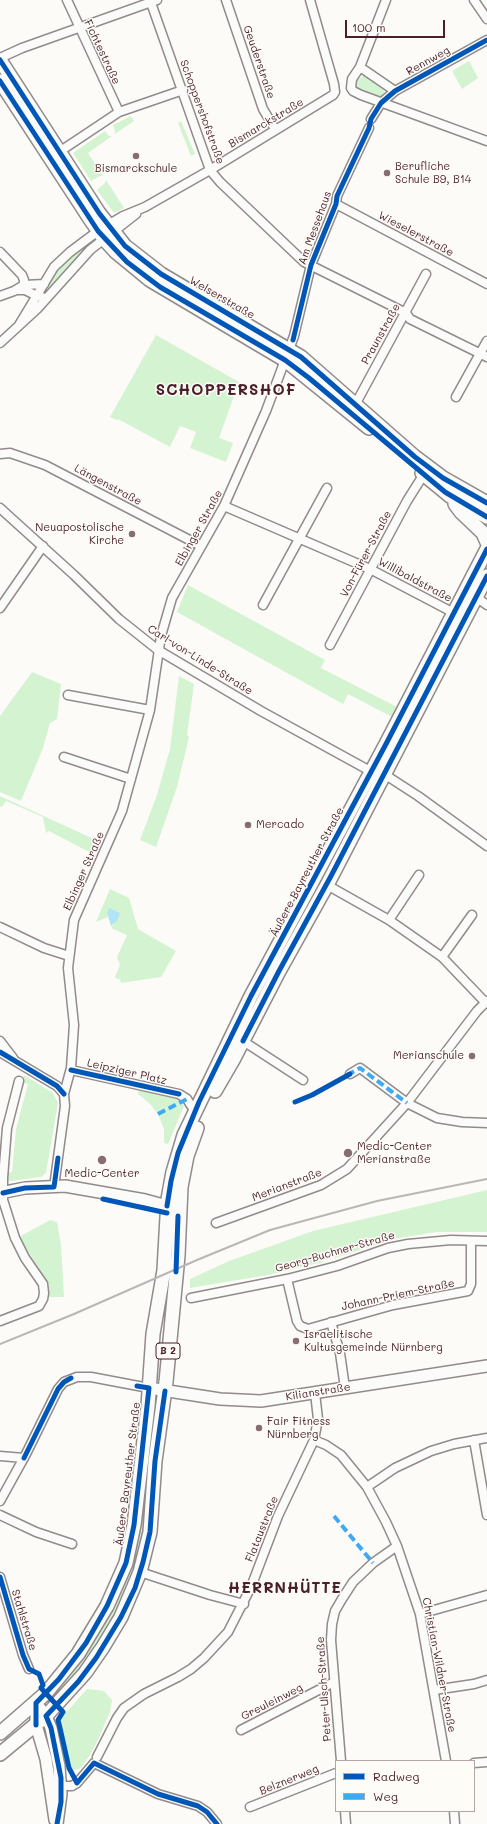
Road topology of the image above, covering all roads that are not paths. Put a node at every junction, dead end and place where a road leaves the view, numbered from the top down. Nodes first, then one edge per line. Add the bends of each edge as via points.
1 (67, 0) edge
2 (226, 0) edge
3 (310, 0) edge
4 (386, 0) edge
5 (474, 0) edge
6 (152, 1) edge
7 (487, 19) edge
8 (79, 28) junction
9 (487, 40) edge
10 (0, 59) edge
11 (360, 67) junction
12 (0, 81) edge
13 (183, 90) junction
14 (395, 91) junction
15 (381, 103) junction
16 (118, 112) junction
17 (371, 119) dead end
18 (369, 128) dead end
19 (275, 129) junction
20 (487, 141) edge
21 (59, 152) junction
22 (210, 170) junction
23 (336, 204) junction
24 (105, 232) junction
25 (0, 252) edge
26 (311, 266) junction
27 (426, 274) dead end
28 (44, 284) junction
29 (487, 284) edge
30 (24, 285) junction
31 (14, 291) junction
32 (0, 296) edge
33 (37, 296) junction
34 (47, 297) junction
35 (406, 313) junction
36 (19, 324) junction
37 (487, 341) edge
38 (0, 343) edge
39 (287, 355) junction
40 (483, 355) edge
41 (456, 397) dead end
42 (355, 405) junction
43 (0, 454) edge
44 (424, 474) junction
45 (327, 488) dead end
46 (450, 496) junction
47 (487, 503) edge
48 (224, 506) junction
49 (0, 508) edge
50 (487, 517) edge
51 (299, 538) junction
52 (487, 542) edge
53 (43, 546) junction
54 (201, 546) junction
55 (487, 550) edge
56 (370, 569) junction
57 (487, 576) edge
58 (476, 597) junction
59 (263, 605) dead end
60 (487, 605) edge
61 (0, 608) edge
62 (454, 614) junction
63 (330, 645) dead end
64 (158, 650) junction
65 (441, 653) junction
66 (68, 695) dead end
67 (150, 710) junction
68 (64, 757) dead end
69 (372, 772) junction
70 (384, 774) junction
71 (131, 779) junction
72 (487, 846) edge
73 (418, 875) dead end
74 (327, 885) junction
75 (472, 915) dead end
76 (389, 920) junction
77 (0, 926) edge
78 (69, 956) junction
79 (442, 957) junction
80 (486, 1001) edge
81 (0, 1041) edge
82 (243, 1041) junction
83 (0, 1052) edge
84 (15, 1060) junction
85 (71, 1070) junction
86 (350, 1074) dead end
87 (303, 1080) dead end
88 (19, 1081) dead end
89 (64, 1094) junction
90 (407, 1103) junction
91 (195, 1112) junction
92 (487, 1123) edge
93 (3, 1128) edge
94 (54, 1187) junction
95 (1, 1193) edge
96 (171, 1212) junction
97 (216, 1223) dead end
98 (471, 1241) junction
99 (487, 1242) edge
100 (287, 1279) junction
101 (191, 1298) dead end
102 (0, 1321) edge
103 (331, 1322) junction
104 (487, 1366) edge
105 (149, 1388) junction
106 (345, 1388) junction
107 (165, 1391) junction
108 (315, 1393) junction
109 (145, 1430) junction
110 (159, 1432) junction
111 (487, 1438) edge
112 (314, 1440) junction
113 (474, 1440) junction
114 (0, 1456) edge
115 (24, 1458) junction
116 (367, 1487) junction
117 (0, 1501) edge
118 (0, 1515) edge
119 (487, 1515) edge
120 (72, 1544) dead end
121 (397, 1546) junction
122 (140, 1572) junction
123 (0, 1577) edge
124 (487, 1595) edge
125 (244, 1604) junction
126 (420, 1614) junction
127 (29, 1669) dead end
128 (487, 1680) edge
129 (334, 1682) junction
130 (434, 1690) junction
131 (36, 1703) junction
132 (46, 1716) junction
133 (36, 1725) junction
134 (241, 1730) dead end
135 (0, 1733) edge
136 (0, 1747) edge
137 (0, 1752) edge
138 (96, 1760) junction
139 (340, 1760) edge
140 (446, 1760) edge
141 (487, 1762) edge
142 (475, 1763) edge
143 (335, 1773) edge
144 (61, 1786) junction
145 (250, 1808) dead end
146 (345, 1812) edge
147 (454, 1812) edge
148 (56, 1824) edge
149 (217, 1824) edge
150 (346, 1824) edge
151 (455, 1824) edge

1 - 8 street, Fichtestraße
2 - 19 street, Geuderstraße via 263,109
3 - 19 street, Bismarckstraße via 335,92
4 - 11 street
5 - 7 street
6 - 8 street
6 - 13 street, Schoppershofstraße
8 - 10 street via 22,48
8 - 16 street, Fichtestraße
9 - 14 street, Rennweg
10 - 21 main road, Welserstraße
11 - 14 street
11 - 15 street via 352,79 351,88 361,96
12 - 24 main road, Welserstraße
13 - 16 street
13 - 22 street, Schoppershofstraße
14 - 15 street, Rennweg
15 - 17 street
15 - 20 street
16 - 21 street
18 - 23 street, Am Messehaus via 337,196
19 - 22 street, Bismarckstraße
21 - 24 main road, Welserstraße
22 - 24 street, Bismarckstraße
22 - 26 street, Schoppershofstraße
23 - 26 street, Am Messehaus
23 - 29 street, Wieselerstraße
24 - 28 street, Bismarckstraße via 70,252 54,267
24 - 34 street, Bismarckstraße
24 - 39 main road, Welserstraße via 127,262 150,280
25 - 30 street via 22,275
26 - 35 street, Schoppershofstraße
26 - 39 street, Am Messehaus
27 - 35 street, Praunstraße
28 - 30 street
28 - 33 street, Bismarckstraße
30 - 31 street
31 - 32 street
31 - 33 street via 25,290
33 - 34 street
33 - 36 street, Bismarckstraße
34 - 36 street, Bismarckstraße
35 - 40 street, Schoppershofstraße via 410,319
35 - 42 street, Praunstraße
36 - 38 street
37 - 40 street
39 - 42 main road, Welserstraße via 304,360
39 - 44 main road, Welserstraße
39 - 48 street, Elbinger Straße via 266,411
40 - 41 street
42 - 47 main road, Welserstraße via 430,470
43 - 54 street, Längenstraße via 14,454 45,464
44 - 46 main road, Welserstraße
44 - 56 street, Von-Fürer-Straße via 412,491
45 - 51 street
46 - 50 main road, Welserstraße
46 - 52 main road via 461,512 483,533
48 - 51 street, Willibaldstraße
48 - 54 street, Elbinger Straße
49 - 53 street, Carl-von-Linde-Straße
51 - 56 street, Willibaldstraße
51 - 59 street
53 - 61 street
53 - 64 street, Carl-von-Linde-Straße via 119,619
54 - 64 street, Elbinger Straße via 172,598
55 - 62 main road, Äußere Bayreuther Straße / B 2
56 - 62 street, Willibaldstraße
56 - 63 street, Von-Fürer-Straße
57 - 58 main road, Äußere Bayreuther Straße / B 2
58 - 60 street
58 - 65 main road, Äußere Bayreuther Straße / B 2
62 - 65 main road, Äußere Bayreuther Straße / B 2
64 - 67 street, Elbinger Straße
64 - 69 street, Carl-von-Linde-Straße
65 - 69 main road, Äußere Bayreuther Straße / B 2
65 - 70 main road, Äußere Bayreuther Straße / B 2
66 - 67 street
67 - 71 street, Elbinger Straße
68 - 71 street
69 - 91 main road, Äußere Bayreuther Straße / B 2 via 252,996
70 - 72 street
70 - 74 main road, Äußere Bayreuther Straße / B 2
71 - 78 street, Elbinger Straße via 114,831 74,920
73 - 76 street
74 - 76 street
74 - 82 main road, Äußere Bayreuther Straße / B 2
75 - 79 street
76 - 79 street
77 - 78 street via 44,948
78 - 85 street, Elbinger Straße via 74,1025
79 - 80 street
80 - 90 street, Merianstraße
81 - 84 street
82 - 87 street
82 - 96 main road, Äußere Bayreuther Straße / B 2 via 217,1086 192,1140
83 - 84 street
84 - 89 street via 56,1086
85 - 89 street, Leipziger Platz
85 - 91 street, Leipziger Platz via 179,1094
86 - 90 street via 360,1068
88 - 93 street
89 - 94 street, Leipziger Platz via 65,1106
90 - 92 street via 444,1120
90 - 97 street, Merianstraße via 347,1170 321,1185
91 - 96 main road, Äußere Bayreuther Straße / B 2 via 178,1153 172,1176
93 - 95 street
94 - 95 main road via 25,1188
94 - 96 main road via 65,1186 129,1197
95 - 102 street via 15,1238 25,1258 44,1284 44,1294 39,1306
96 - 105 main road, Äußere Bayreuther Straße / B 2 via 153,1334
96 - 107 main road, Äußere Bayreuther Straße / B 2 via 178,1256
98 - 99 street, Georg-Buchner-Straße
98 - 100 street, Georg-Buchner-Straße via 435,1241 388,1248 337,1266
98 - 103 street, Johann-Priem-Straße via 471,1284 468,1291 393,1305
100 - 101 street, Georg-Buchner-Straße
100 - 103 street via 296,1321 300,1326 308,1329
103 - 106 street via 340,1353
104 - 106 main road, Kilianstraße
105 - 107 main road, Kilianstraße
105 - 109 main road, Äußere Bayreuther Straße / B 2
105 - 115 street via 91,1377 77,1377 64,1382 58,1389
106 - 108 main road, Kilianstraße
107 - 108 main road, Kilianstraße via 246,1401
107 - 110 main road, Äußere Bayreuther Straße / B 2
108 - 112 street, Flataustraße via 318,1419
109 - 110 main road via 151,1428
109 - 131 main road, Äußere Bayreuther Straße / B 2 via 133,1531 122,1574 86,1643
110 - 122 main road, Äußere Bayreuther Straße / B 2 via 150,1532
111 - 113 street
112 - 116 street, Christian-Wildner-Straße via 341,1455
112 - 125 street, Flataustraße via 282,1507
113 - 116 street via 413,1458
113 - 119 street
114 - 115 street
115 - 117 street
116 - 121 street, Christian-Wildner-Straße
118 - 120 street via 36,1532
121 - 126 street, Christian-Wildner-Straße
121 - 129 street, Peter-Ulsch-Straße via 360,1575 335,1611 331,1640
122 - 125 street
122 - 132 main road, Äußere Bayreuther Straße / B 2 via 127,1606 100,1653 78,1682
123 - 127 street, Stahlstraße
124 - 126 street
125 - 138 street, Flataustraße via 228,1632 204,1658 178,1677 144,1694 124,1708
126 - 130 street, Christian-Wildner-Straße
128 - 130 street
129 - 134 street, Greuleinweg
129 - 139 street, Peter-Ulsch-Straße
130 - 140 street, Christian-Wildner-Straße
131 - 132 main road
131 - 133 main road
131 - 135 main road, Äußere Bayreuther Straße / B 2
132 - 133 main road, Äußere Bayreuther Straße / B 2
132 - 144 main road via 51,1728
133 - 137 main road, Äußere Bayreuther Straße / B 2
133 - 148 main road via 46,1759
136 - 137 main road
138 - 144 street, Flataustraße via 77,1783 72,1786
138 - 149 street via 158,1794 198,1806
141 - 142 street
143 - 145 street, Belznerweg
144 - 148 main road
146 - 150 street
147 - 151 street

